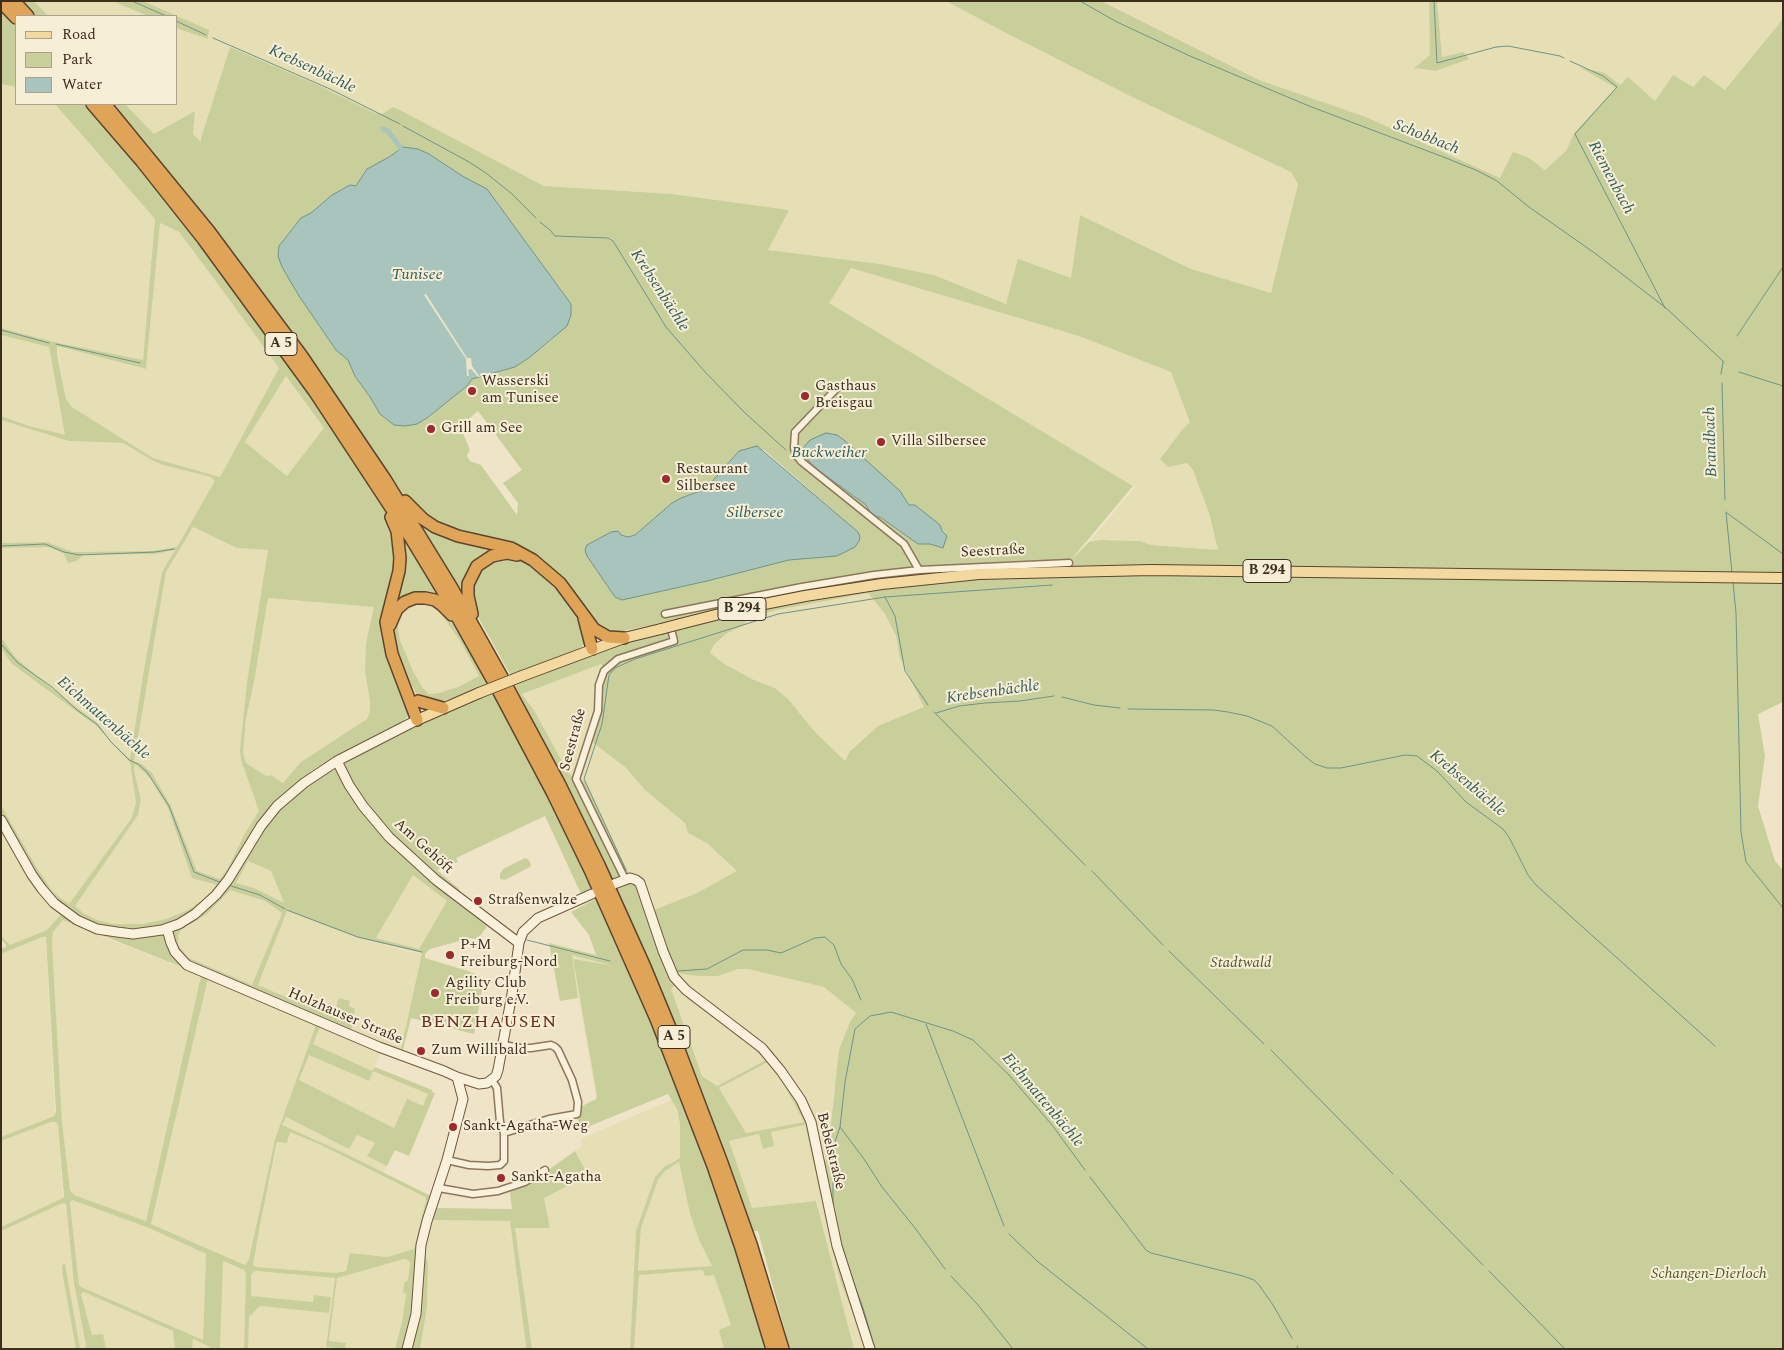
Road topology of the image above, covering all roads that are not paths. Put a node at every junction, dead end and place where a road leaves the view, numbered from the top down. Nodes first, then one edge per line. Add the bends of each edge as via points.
1 (14, 1) edge
2 (1, 2) edge
3 (27, 15) edge
4 (15, 17) edge
5 (93, 105) edge
6 (106, 105) edge
7 (838, 387) dead end
8 (385, 479) junction
9 (384, 496) junction
10 (526, 557) junction
11 (1069, 562) dead end
12 (919, 570) junction
13 (1783, 578) edge
14 (665, 614) dead end
15 (584, 617) junction
16 (471, 630) junction
17 (594, 630) junction
18 (672, 633) dead end
19 (388, 634) junction
20 (624, 638) junction
21 (596, 648) junction
22 (498, 679) dead end
23 (404, 682) junction
24 (418, 701) junction
25 (443, 708) junction
26 (421, 718) junction
27 (337, 761) junction
28 (1, 820) edge
29 (625, 879) junction
30 (614, 884) dead end
31 (592, 894) dead end
32 (168, 928) junction
33 (520, 939) junction
34 (504, 1045) junction
35 (457, 1077) junction
36 (492, 1080) junction
37 (479, 1084) junction
38 (464, 1099) junction
39 (504, 1133) junction
40 (448, 1160) junction
41 (545, 1170) dead end
42 (438, 1188) junction
43 (407, 1349) edge
44 (772, 1349) edge
45 (783, 1349) edge
46 (870, 1349) edge

1 - 3 highway
2 - 4 highway
5 - 9 highway, A 5 via 170,197 247,297
6 - 8 highway, A 5 via 178,191 267,308
7 - 12 street via 795,432 796,455 904,544
8 - 10 highway, A 5 via 435,527 458,536 511,548
8 - 16 highway, A 5
9 - 16 highway, A 5 via 442,590
9 - 19 highway via 397,530 400,550 399,571 387,614
10 - 15 highway via 552,575
10 - 16 highway via 500,554 477,566 468,591
11 - 12 street, Seestraße
12 - 14 street, Seestraße via 802,587
13 - 20 main road, B 294, bridge via 1151,570 979,574 805,596
15 - 17 highway
15 - 21 highway
16 - 19 highway, A 5 via 440,603 430,598 418,598 397,609
16 - 22 highway, A 5
17 - 20 highway via 608,637
17 - 21 highway
18 - 29 street, Seestraße via 674,641 618,659 604,671 599,685 598,710 576,779
19 - 23 highway via 392,654
20 - 21 main road, B 294
21 - 25 main road, B 294, bridge
23 - 24 highway
23 - 26 highway via 408,698
24 - 25 highway
24 - 26 highway
25 - 26 main road, B 294
26 - 27 street
27 - 32 street via 277,806 226,884 195,914
27 - 33 street, Am Gehöft via 354,792 389,837 436,880 510,936
28 - 32 street via 42,889 54,903 77,920 97,929 133,934
29 - 30 street
29 - 46 street, Bebelstraße via 636,880 643,888 674,978 771,1057 807,1112 819,1154 837,1246
31 - 33 street via 538,918 527,926
32 - 35 street, Holzhauser Straße via 175,952 187,965
33 - 34 street
34 - 36 street
34 - 39 street via 531,1048 551,1045 558,1050 578,1102 577,1114
35 - 37 street
35 - 38 street
36 - 37 street
36 - 39 street via 497,1088
37 - 38 street
38 - 40 street
39 - 40 street via 505,1154 500,1165 480,1166
40 - 42 street
41 - 42 street via 525,1182 498,1191 474,1194
42 - 43 street via 421,1245 416,1314
44 - 45 highway, A 5 via 714,1166 656,1019 587,862 504,690 555,776 645,967 751,1244

